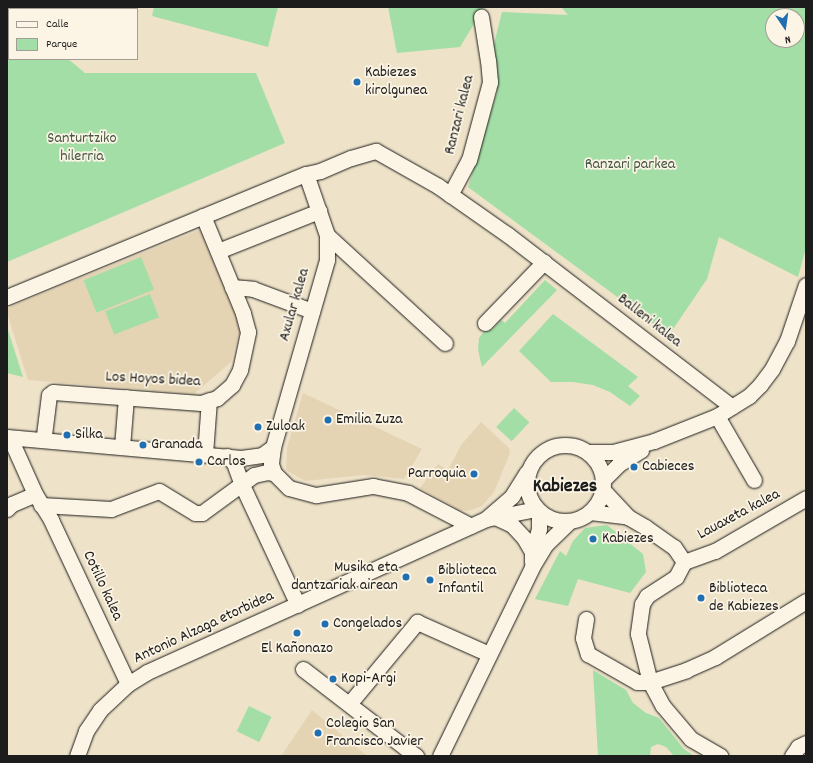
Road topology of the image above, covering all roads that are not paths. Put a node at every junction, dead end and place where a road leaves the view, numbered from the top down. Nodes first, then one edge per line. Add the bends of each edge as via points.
1 (481, 17) dead end
2 (306, 174) junction
3 (450, 194) junction
4 (319, 211) junction
5 (203, 216) junction
6 (327, 235) junction
7 (218, 251) junction
8 (544, 262) junction
9 (806, 285) edge
10 (232, 287) junction
11 (7, 297) edge
12 (312, 311) junction
13 (485, 323) dead end
14 (445, 343) dead end
15 (126, 397) junction
16 (209, 400) junction
17 (732, 407) junction
18 (717, 416) junction
19 (8, 438) edge
20 (44, 439) junction
21 (654, 441) junction
22 (273, 446) junction
23 (122, 447) junction
24 (587, 452) junction
25 (216, 455) junction
26 (529, 470) junction
27 (274, 473) junction
28 (754, 480) dead end
29 (242, 484) junction
30 (603, 485) junction
31 (806, 498) edge
32 (38, 499) junction
33 (7, 509) edge
34 (538, 510) junction
35 (590, 512) junction
36 (628, 517) junction
37 (491, 518) junction
38 (570, 521) junction
39 (471, 526) junction
40 (532, 552) junction
41 (684, 562) junction
42 (532, 567) junction
43 (806, 601) edge
44 (298, 605) junction
45 (586, 619) dead end
46 (489, 654) junction
47 (303, 669) dead end
48 (650, 682) junction
49 (128, 684) junction
50 (349, 704) junction
51 (806, 743) edge
52 (77, 756) edge
53 (416, 756) edge
54 (440, 756) edge
55 (720, 756) edge
56 (792, 756) edge

1 - 3 street, Ranzari kalea via 490,82 469,160
2 - 3 street via 376,152
2 - 4 street, Axular kalea
2 - 5 street
3 - 8 street
4 - 6 street, Axular kalea
4 - 7 street
5 - 7 street, Los Hoyos bidea
5 - 11 street
6 - 12 street, Axular kalea via 327,260
6 - 14 street
7 - 10 street, Los Hoyos bidea
8 - 13 street
8 - 17 street, Balleni kalea
9 - 17 street via 787,341 772,369 749,396
10 - 12 street via 253,289
10 - 16 street, Los Hoyos bidea via 248,332 245,350 240,370 232,385 217,398
12 - 22 street, Axular kalea
15 - 16 street, Los Hoyos bidea via 201,403
15 - 20 street, Los Hoyos bidea via 51,393
15 - 23 street
16 - 25 street
17 - 18 street
18 - 21 street
18 - 28 street
19 - 20 street
19 - 32 street, Cotillo kalea
20 - 23 street
21 - 24 street via 613,452
21 - 30 street via 620,464
22 - 25 street via 268,452 254,458
22 - 27 street, Axular kalea via 271,464
23 - 25 street
24 - 26 street via 577,446 554,446 534,459
24 - 30 street via 601,469
25 - 29 street via 234,463
26 - 34 street via 527,490
26 - 37 street, Antonio Alzaga etorbidea via 512,496
27 - 29 street via 261,472
27 - 39 street via 289,488 316,495 373,486 408,493
29 - 32 street via 202,513 195,513 158,491 111,509
29 - 44 street
30 - 35 street via 598,502
30 - 36 street
31 - 41 street, Lauaxeta kalea via 715,552
32 - 33 street via 12,504
32 - 49 street, Cotillo kalea via 51,520
34 - 37 street, Antonio Alzaga etorbidea
34 - 38 street via 549,518
34 - 40 street via 539,528
35 - 36 street
35 - 38 street
36 - 41 street via 674,547
37 - 39 street, Antonio Alzaga etorbidea
37 - 40 street via 512,524
38 - 42 street via 546,544
39 - 44 street, Antonio Alzaga etorbidea
40 - 42 street
41 - 48 street via 676,577 647,596 642,604 638,634
42 - 46 street
43 - 48 street via 714,657
44 - 49 street, Antonio Alzaga etorbidea via 147,672
45 - 48 street via 583,638 588,654 638,682
46 - 50 street via 417,622
46 - 54 street
47 - 50 street
48 - 55 street via 663,706 691,739
49 - 52 street, Antonio Alzaga etorbidea via 100,710 86,731
50 - 53 street
51 - 56 street via 798,747

